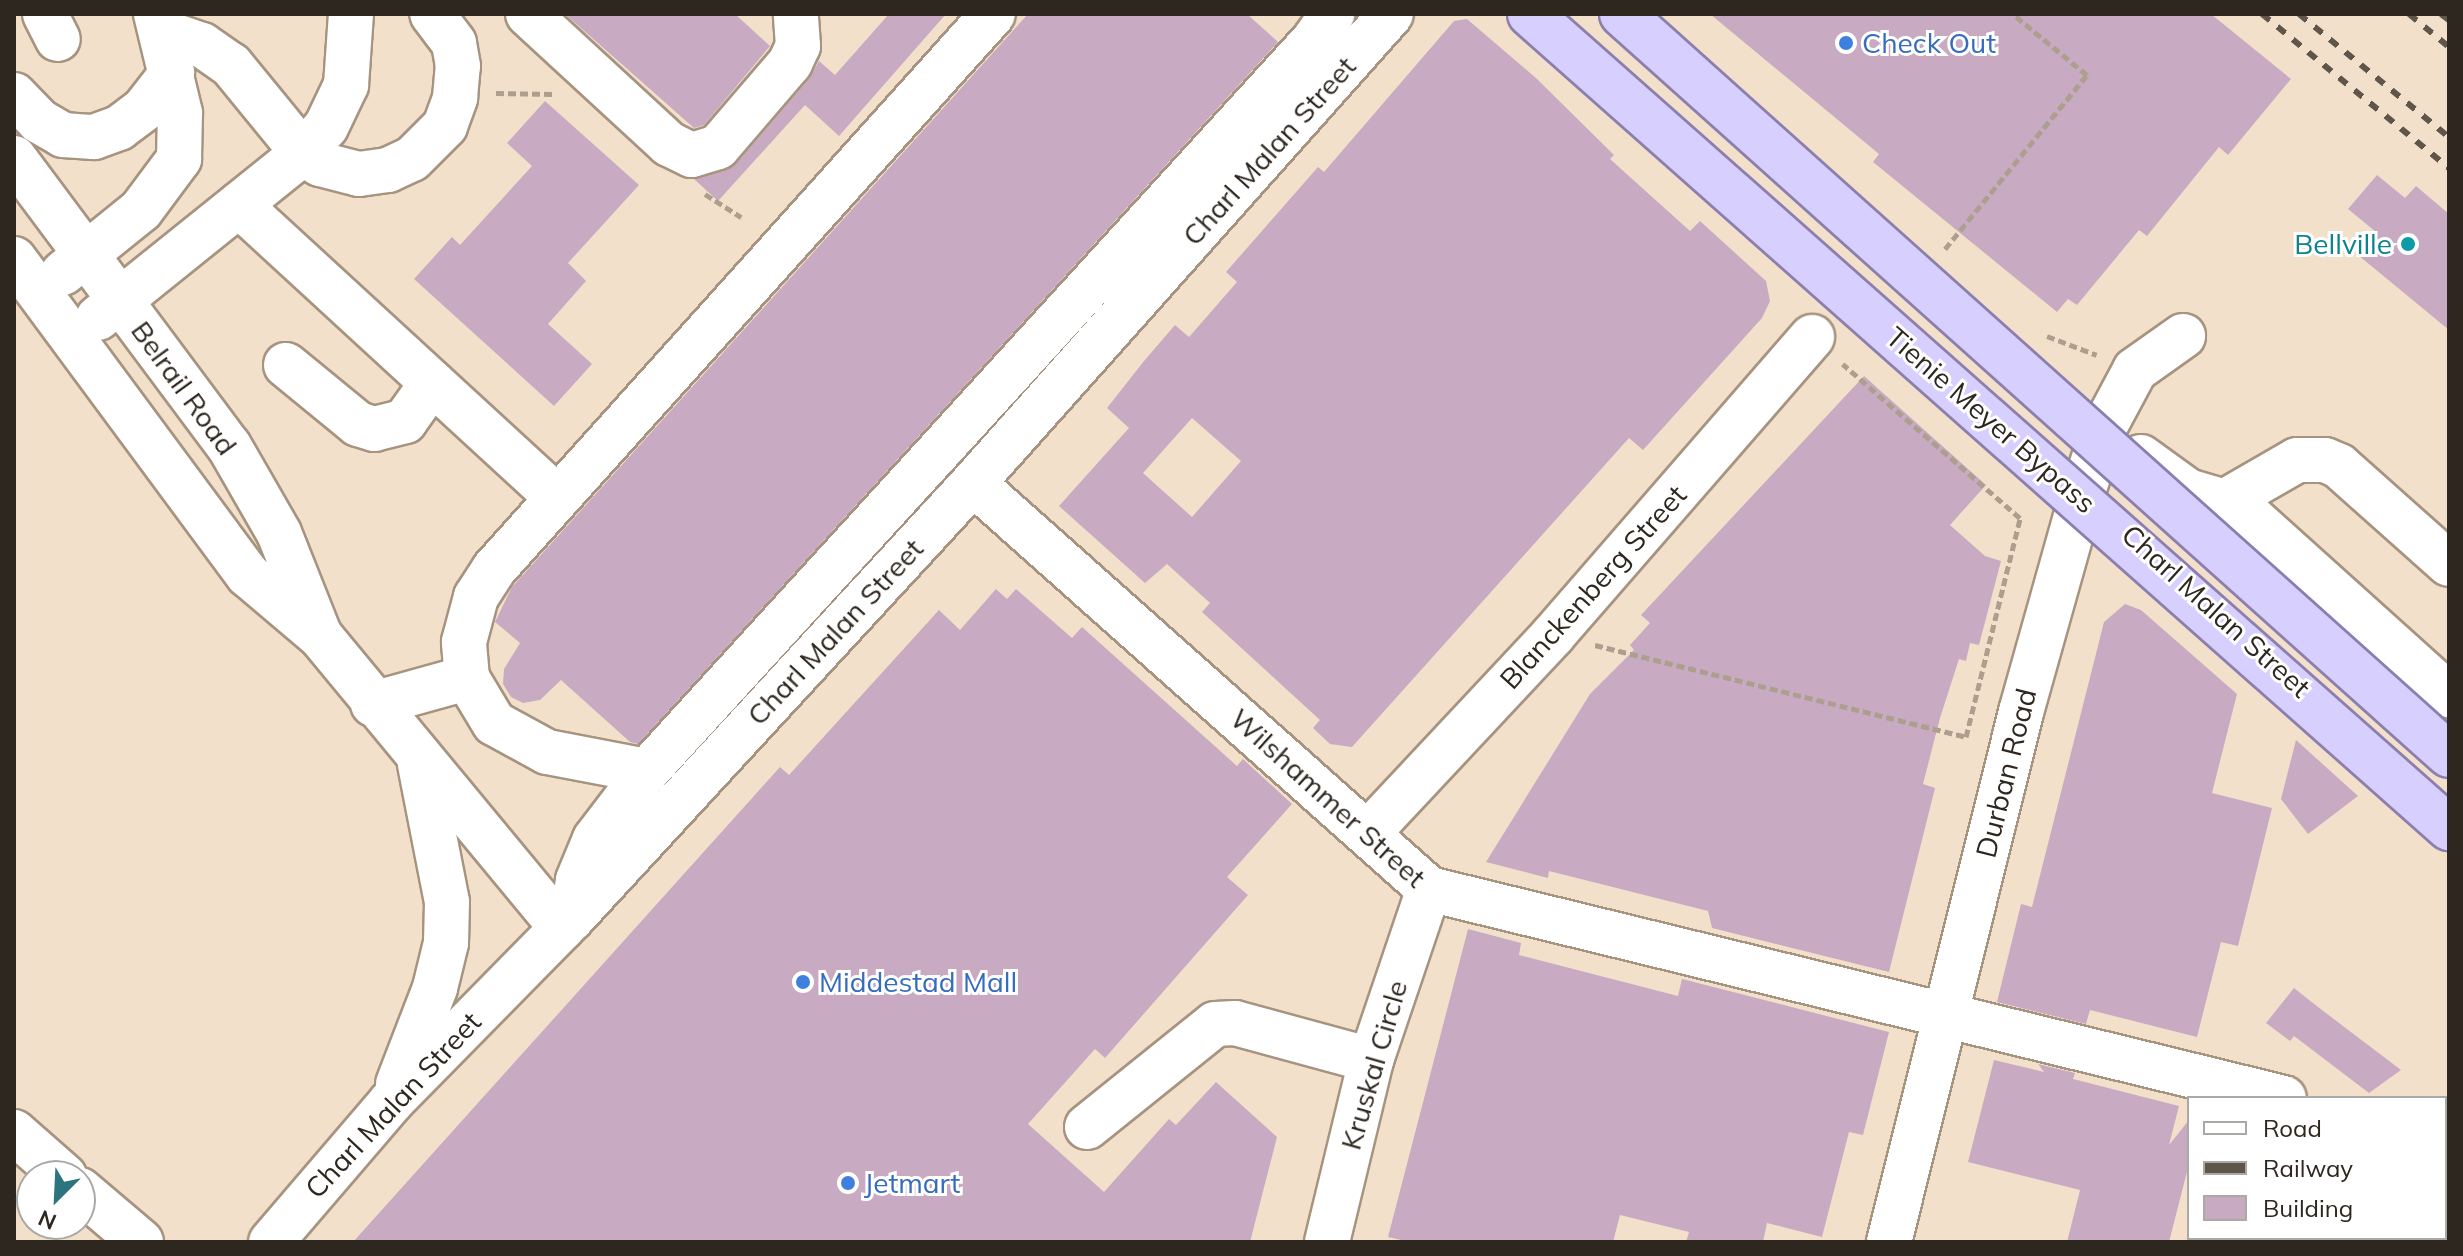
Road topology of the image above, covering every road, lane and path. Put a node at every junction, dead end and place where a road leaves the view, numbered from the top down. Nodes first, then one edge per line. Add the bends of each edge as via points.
1 (351, 14) edge
2 (432, 14) edge
3 (528, 14) edge
4 (796, 14) edge
5 (993, 14) edge
6 (1332, 14) edge
7 (1391, 14) edge
8 (1530, 14) edge
9 (1559, 14) edge
10 (1622, 14) edge
11 (1639, 14) edge
12 (2013, 14) edge
13 (160, 23) edge
14 (172, 73) junction
15 (14, 95) edge
16 (303, 153) junction
17 (14, 158) edge
18 (239, 205) junction
19 (1941, 252) dead end
20 (85, 255) junction
21 (27, 276) edge
22 (119, 301) junction
23 (2036, 332) dead end
24 (2183, 336) dead end
25 (1812, 337) joint
26 (74, 338) junction
27 (286, 365) dead end
28 (2135, 370) junction
29 (432, 383) junction
30 (2103, 430) junction
31 (973, 483) junction
32 (2083, 492) junction
33 (557, 497) junction
34 (2224, 502) junction
35 (2449, 564) edge
36 (1553, 635) junction
37 (321, 637) junction
38 (467, 678) junction
39 (2449, 695) edge
40 (373, 704) junction
41 (2449, 755) edge
42 (420, 761) junction
43 (647, 771) junction
44 (2449, 819) edge
45 (2449, 828) edge
46 (1368, 833) junction
47 (1429, 889) junction
48 (567, 923) junction
49 (1945, 1017) junction
50 (1371, 1060) junction
51 (2276, 1096) edge
52 (391, 1102) junction
53 (1087, 1127) dead end
54 (14, 1132) edge
55 (46, 1160) edge
56 (96, 1204) edge
57 (141, 1242) edge
58 (271, 1242) edge
59 (1327, 1242) edge
60 (1889, 1242) edge

1 - 16 street via 346,85 326,127
2 - 16 street via 454,43 458,66 455,98 445,126 431,142 388,170 359,174
3 - 4 street via 669,144 692,155 718,147 790,63 798,46
5 - 33 street
6 - 43 street via 1314,40
7 - 31 street, Charl Malan Street
8 - 45 main road, Tienie Meyer Bypass, bridge
9 - 32 street, Charl Malan Street
10 - 41 main road, Tienie Meyer Bypass, bridge
11 - 30 street
12 - 19 path via 2087,75
13 - 14 street
13 - 16 street via 231,65
14 - 15 street via 144,109 119,128 94,137 63,135 39,121
14 - 20 street via 182,128 173,173 141,210
16 - 18 street
17 - 20 street, Belrail Road
18 - 22 street
18 - 29 street
20 - 21 street
20 - 22 street, Belrail Road
21 - 26 street, Belrail Road
22 - 26 street
22 - 37 street, Belrail Road via 229,446 279,533
23 - 28 path
24 - 28 street, Durban Road
25 - 36 street, Blanckenberg Street
25 - 36 path via 2020,518 1966,737
26 - 37 street, Belrail Road via 248,575
27 - 29 street via 358,424 374,429 405,421
28 - 30 street, Durban Road
29 - 33 street
30 - 32 street, Durban Road
30 - 34 street via 2188,491
31 - 46 street, Wilshammer Street
31 - 48 street, Charl Malan Street
32 - 44 street, Charl Malan Street
32 - 49 street, Durban Road via 2021,712
33 - 38 street via 476,597 464,642
34 - 35 street via 2297,460 2325,460 2339,466
34 - 39 street via 2250,516
36 - 46 street, Blanckenberg Street
37 - 40 street, Belrail Road
38 - 40 street
38 - 43 street via 494,723 525,743
40 - 42 street, Belrail Road
42 - 48 street, Belrail Road
42 - 52 street via 447,902 446,943 435,988
43 - 48 street via 595,839
46 - 47 street, Wilshammer Street
47 - 49 street, Wilshammer Street
47 - 50 street, Kruskal Circle
48 - 52 street, Charl Malan Street
49 - 51 street, Wilshammer Street
49 - 60 street, Durban Road
50 - 53 street via 1235,1023 1215,1024
50 - 59 street, Kruskal Circle
52 - 58 street, Charl Malan Street
54 - 55 street
56 - 57 street

